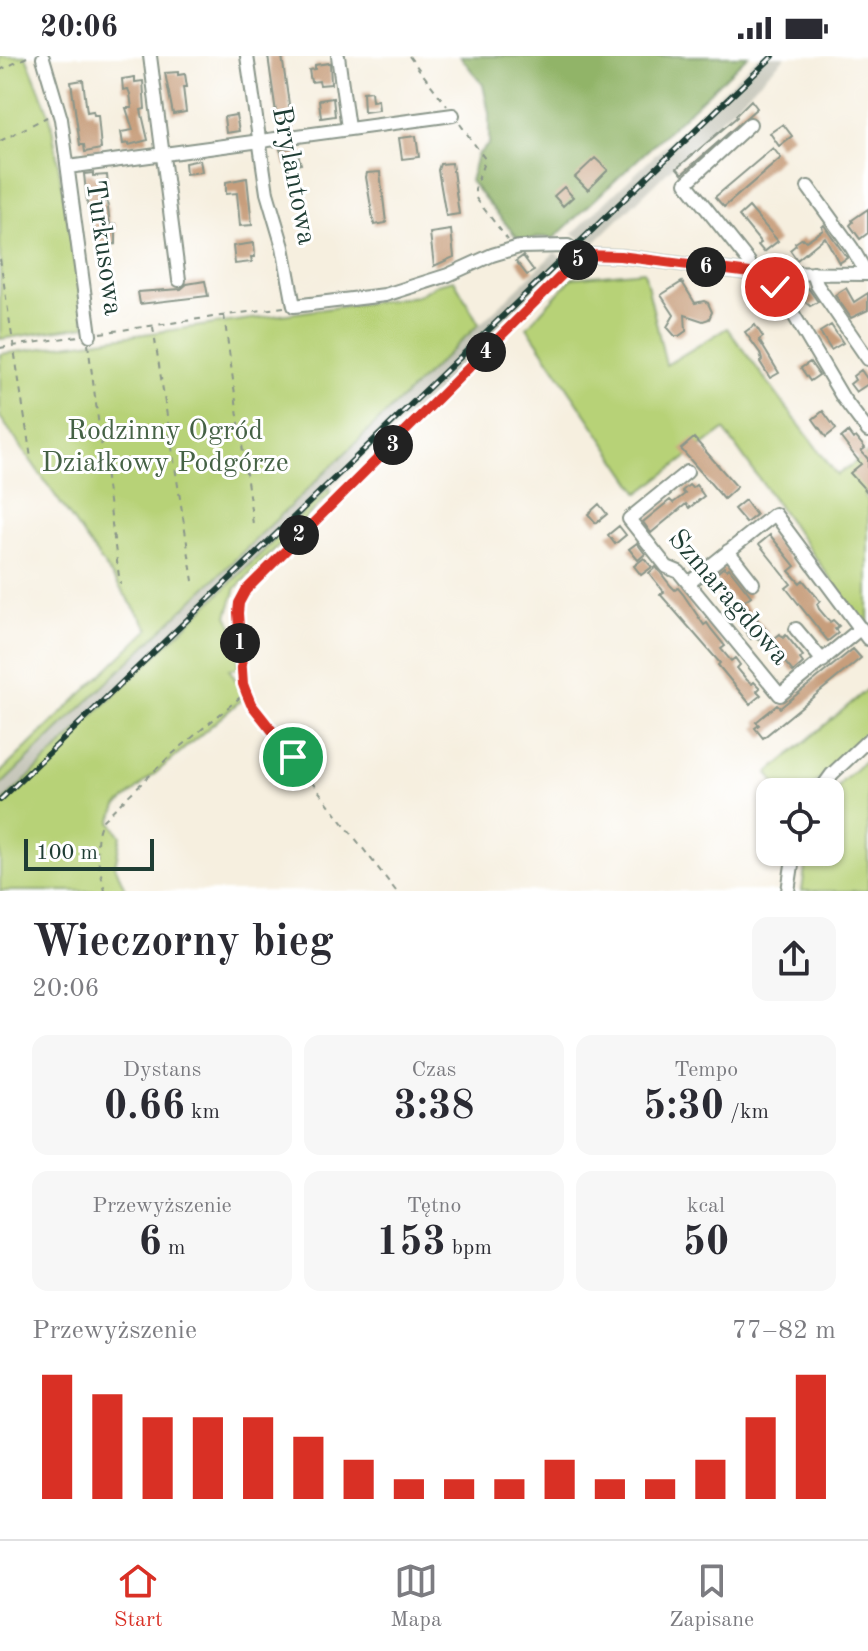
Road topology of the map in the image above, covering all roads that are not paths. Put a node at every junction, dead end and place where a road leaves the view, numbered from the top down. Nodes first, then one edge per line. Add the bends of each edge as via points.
1 (150, 56) edge
2 (247, 56) edge
3 (338, 56) edge
4 (43, 58) dead end
5 (453, 115) road end
6 (750, 124) dead end
7 (348, 128) junction
8 (259, 140) junction
9 (163, 154) junction
10 (68, 167) junction
11 (808, 187) dead end
12 (750, 273) junction
13 (769, 273) junction
14 (813, 273) junction
15 (868, 274) edge
16 (179, 280) dead end
17 (88, 335) road end
18 (868, 359) edge
19 (868, 431) edge
20 (687, 472) dead end
21 (728, 551) junction
22 (689, 583) junction
23 (753, 583) dead end
24 (796, 629) dead end
25 (864, 634) edge
26 (823, 661) junction
27 (868, 740) edge
28 (829, 778) edge
29 (792, 866) edge
30 (788, 891) edge

1 - 9 street
2 - 8 street, Brylantowa
3 - 7 street
4 - 10 street, Turkusowa
5 - 7 street, Turkusowa
6 - 12 street via 686,183 749,262
7 - 8 street, Turkusowa
8 - 9 street, Turkusowa
8 - 12 street, Brylantowa via 294,306 385,295 514,248 568,246 582,255
9 - 10 street, Turkusowa
9 - 16 street
10 - 17 street, Turkusowa
11 - 15 street
12 - 13 street
13 - 14 street
13 - 19 street
14 - 15 street
14 - 18 street
20 - 22 street, Szmaragdowa via 629,519 667,567
21 - 22 street
21 - 23 street
21 - 25 street via 775,514
22 - 26 street, Szmaragdowa via 780,695
24 - 26 street
25 - 26 street
27 - 28 street
29 - 30 street

